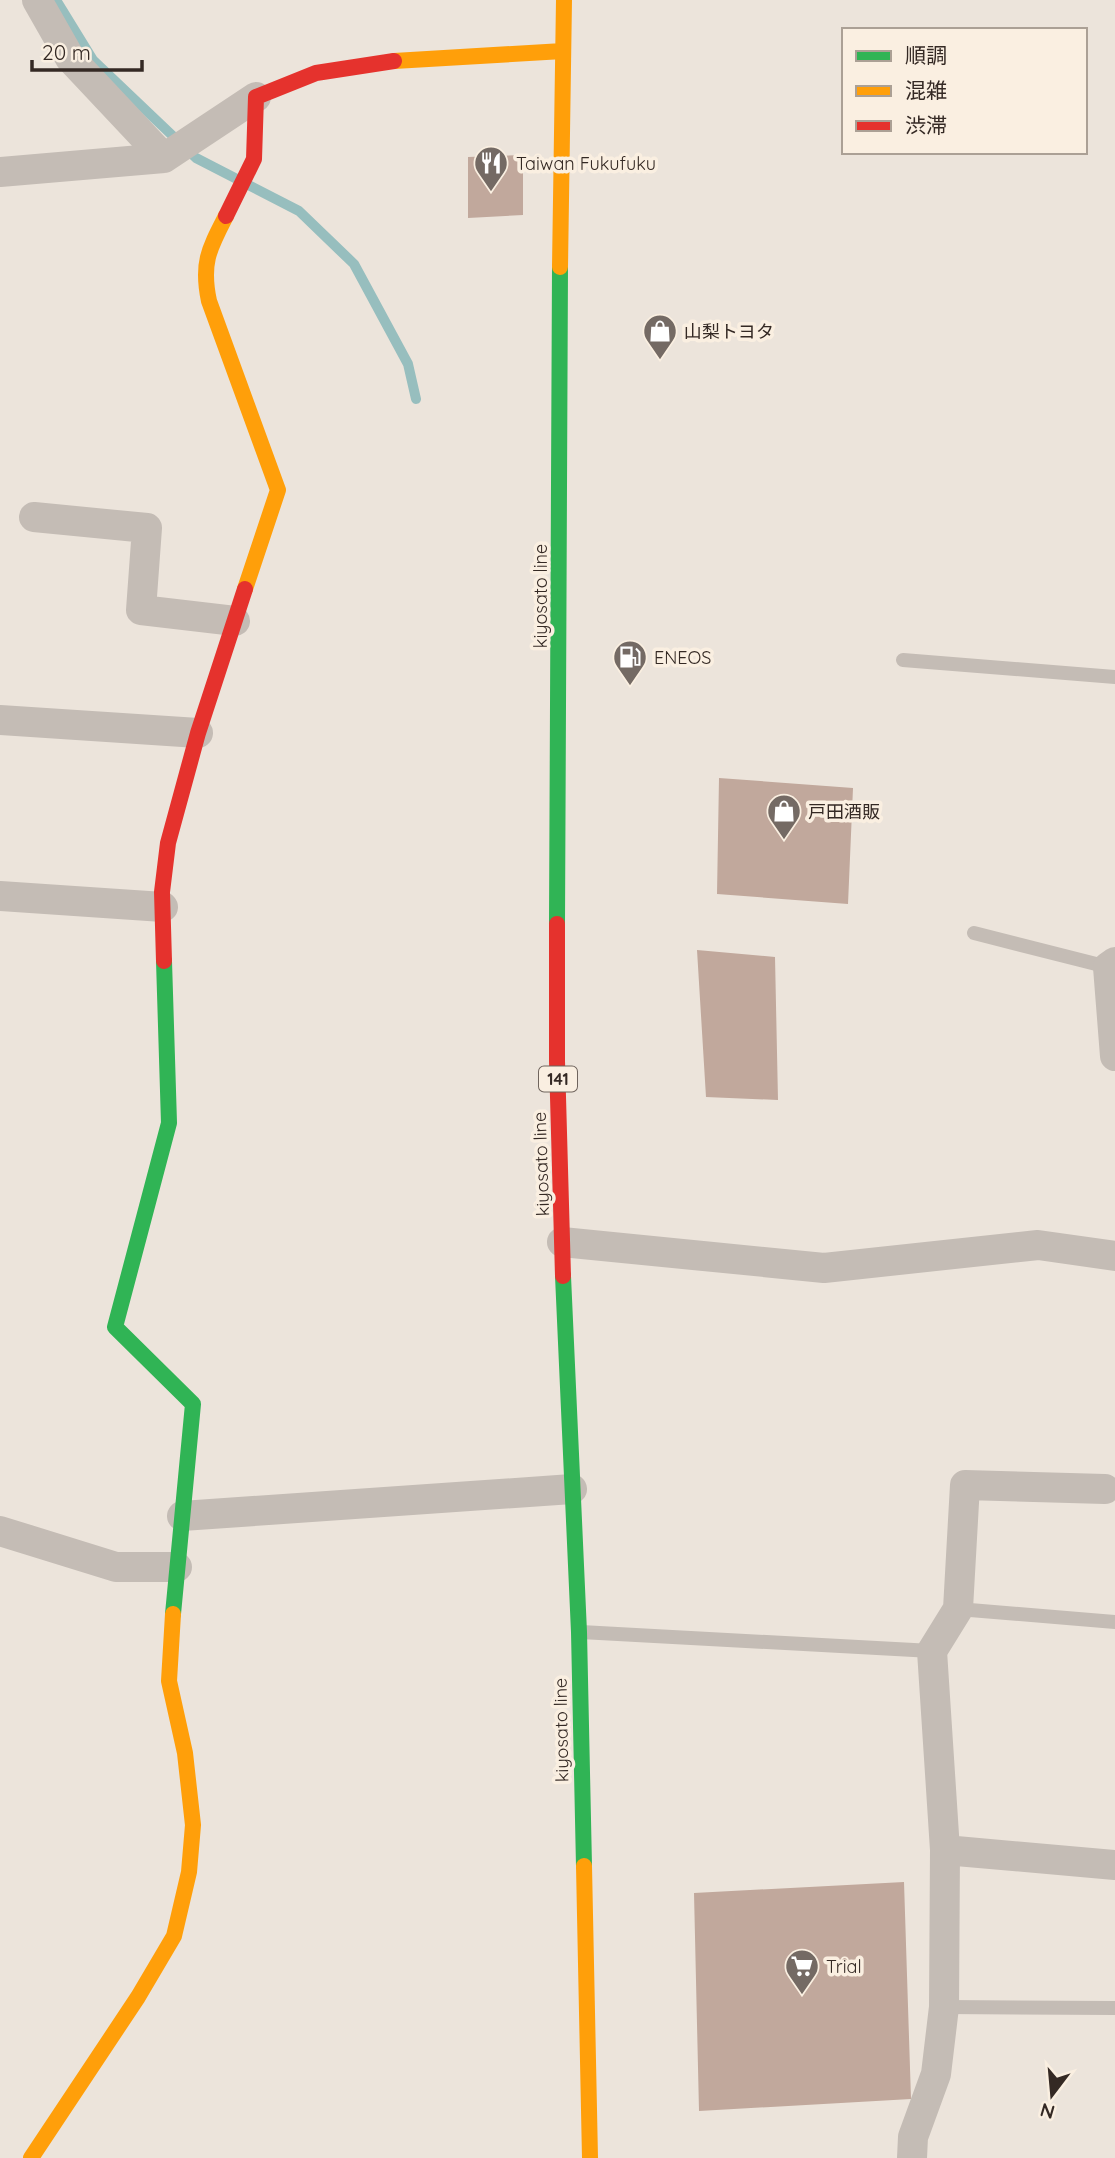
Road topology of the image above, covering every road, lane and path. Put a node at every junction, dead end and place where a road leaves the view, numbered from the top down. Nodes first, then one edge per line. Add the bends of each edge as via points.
1 (37, 0) edge
2 (564, 0) edge
3 (563, 51) junction
4 (256, 97) junction
5 (164, 158) junction
6 (0, 172) edge
7 (34, 517) dead end
8 (235, 621) junction
9 (904, 660) dead end
10 (1115, 677) edge
11 (0, 720) edge
12 (198, 733) junction
13 (0, 897) edge
14 (163, 906) junction
15 (974, 933) dead end
16 (1111, 965) edge
17 (1115, 1056) edge
18 (562, 1242) junction
19 (1115, 1256) edge
20 (572, 1489) junction
21 (1105, 1489) dead end
22 (182, 1516) junction
23 (0, 1531) edge
24 (177, 1567) junction
25 (958, 1609) junction
26 (1115, 1622) edge
27 (579, 1632) junction
28 (932, 1651) junction
29 (945, 1850) junction
30 (1115, 1865) edge
31 (944, 2007) junction
32 (1115, 2008) edge
33 (31, 2158) edge
34 (590, 2158) edge
35 (912, 2158) edge

1 - 5 street via 70,58
2 - 3 main road, kiyosato line / 141
3 - 4 main road via 397,61 316,73
3 - 18 main road, kiyosato line / 141 via 557,1047
4 - 5 street
4 - 8 main road via 254,159 209,250 204,277 278,490
5 - 6 street
7 - 8 street via 147,528 141,610
8 - 12 main road
9 - 10 lane
11 - 12 street
12 - 14 main road via 168,843
13 - 14 street
14 - 22 main road via 170,1123 115,1327 193,1404
15 - 16 lane
16 - 17 street
18 - 19 street via 824,1268 1038,1245
18 - 20 main road, kiyosato line / 141
20 - 22 street
20 - 27 main road, kiyosato line / 141
21 - 25 street via 965,1485
22 - 24 main road
23 - 24 street via 116,1567
24 - 33 main road via 169,1681 185,1753 193,1825 189,1872 174,1936
25 - 26 lane
25 - 28 street
27 - 28 lane
27 - 34 main road, kiyosato line / 141
28 - 29 street
29 - 30 street
29 - 31 street
31 - 32 lane
31 - 35 street via 936,2074 913,2137

